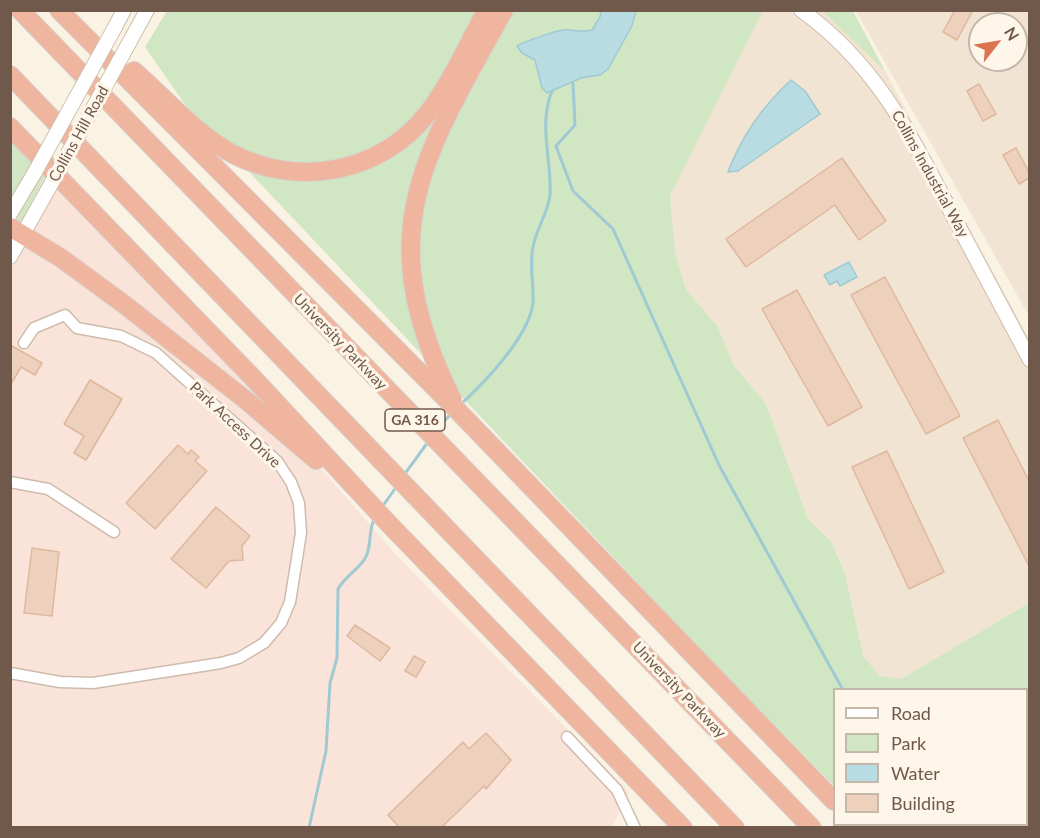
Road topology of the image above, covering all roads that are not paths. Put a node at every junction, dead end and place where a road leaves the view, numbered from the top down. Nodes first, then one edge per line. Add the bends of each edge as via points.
1 (20, 10) edge
2 (59, 10) edge
3 (65, 10) edge
4 (124, 10) edge
5 (147, 10) edge
6 (487, 10) edge
7 (504, 10) edge
8 (801, 10) edge
9 (10, 75) edge
10 (10, 127) edge
11 (10, 214) edge
12 (16, 231) edge
13 (10, 257) edge
14 (24, 343) dead end
15 (1029, 360) edge
16 (459, 412) junction
17 (10, 482) edge
18 (388, 523) junction
19 (114, 532) dead end
20 (10, 674) edge
21 (567, 737) dead end
22 (833, 800) edge
23 (635, 828) edge
24 (684, 828) edge
25 (735, 828) edge
26 (812, 828) edge

1 - 26 highway, University Parkway / GA 316
2 - 16 highway
3 - 6 highway via 231,153 269,168 306,173 362,163 407,134 435,102
4 - 11 street, Collins Hill Road, bridge
5 - 12 street, Collins Hill Road, bridge via 50,186
7 - 16 highway via 428,154 412,213 410,264 418,314
8 - 15 street, Collins Industrial Way via 865,69 901,117
9 - 25 highway
10 - 18 highway via 249,372
12 - 13 street, Collins Hill Road
12 - 18 highway via 62,258 238,393
14 - 20 street, Park Access Drive via 34,328 65,315 77,328 121,336 156,353 277,461 295,492 301,533 286,613 264,643 239,658 93,682 60,682
16 - 22 highway
17 - 19 street via 48,489
18 - 24 highway
21 - 23 street via 617,790

